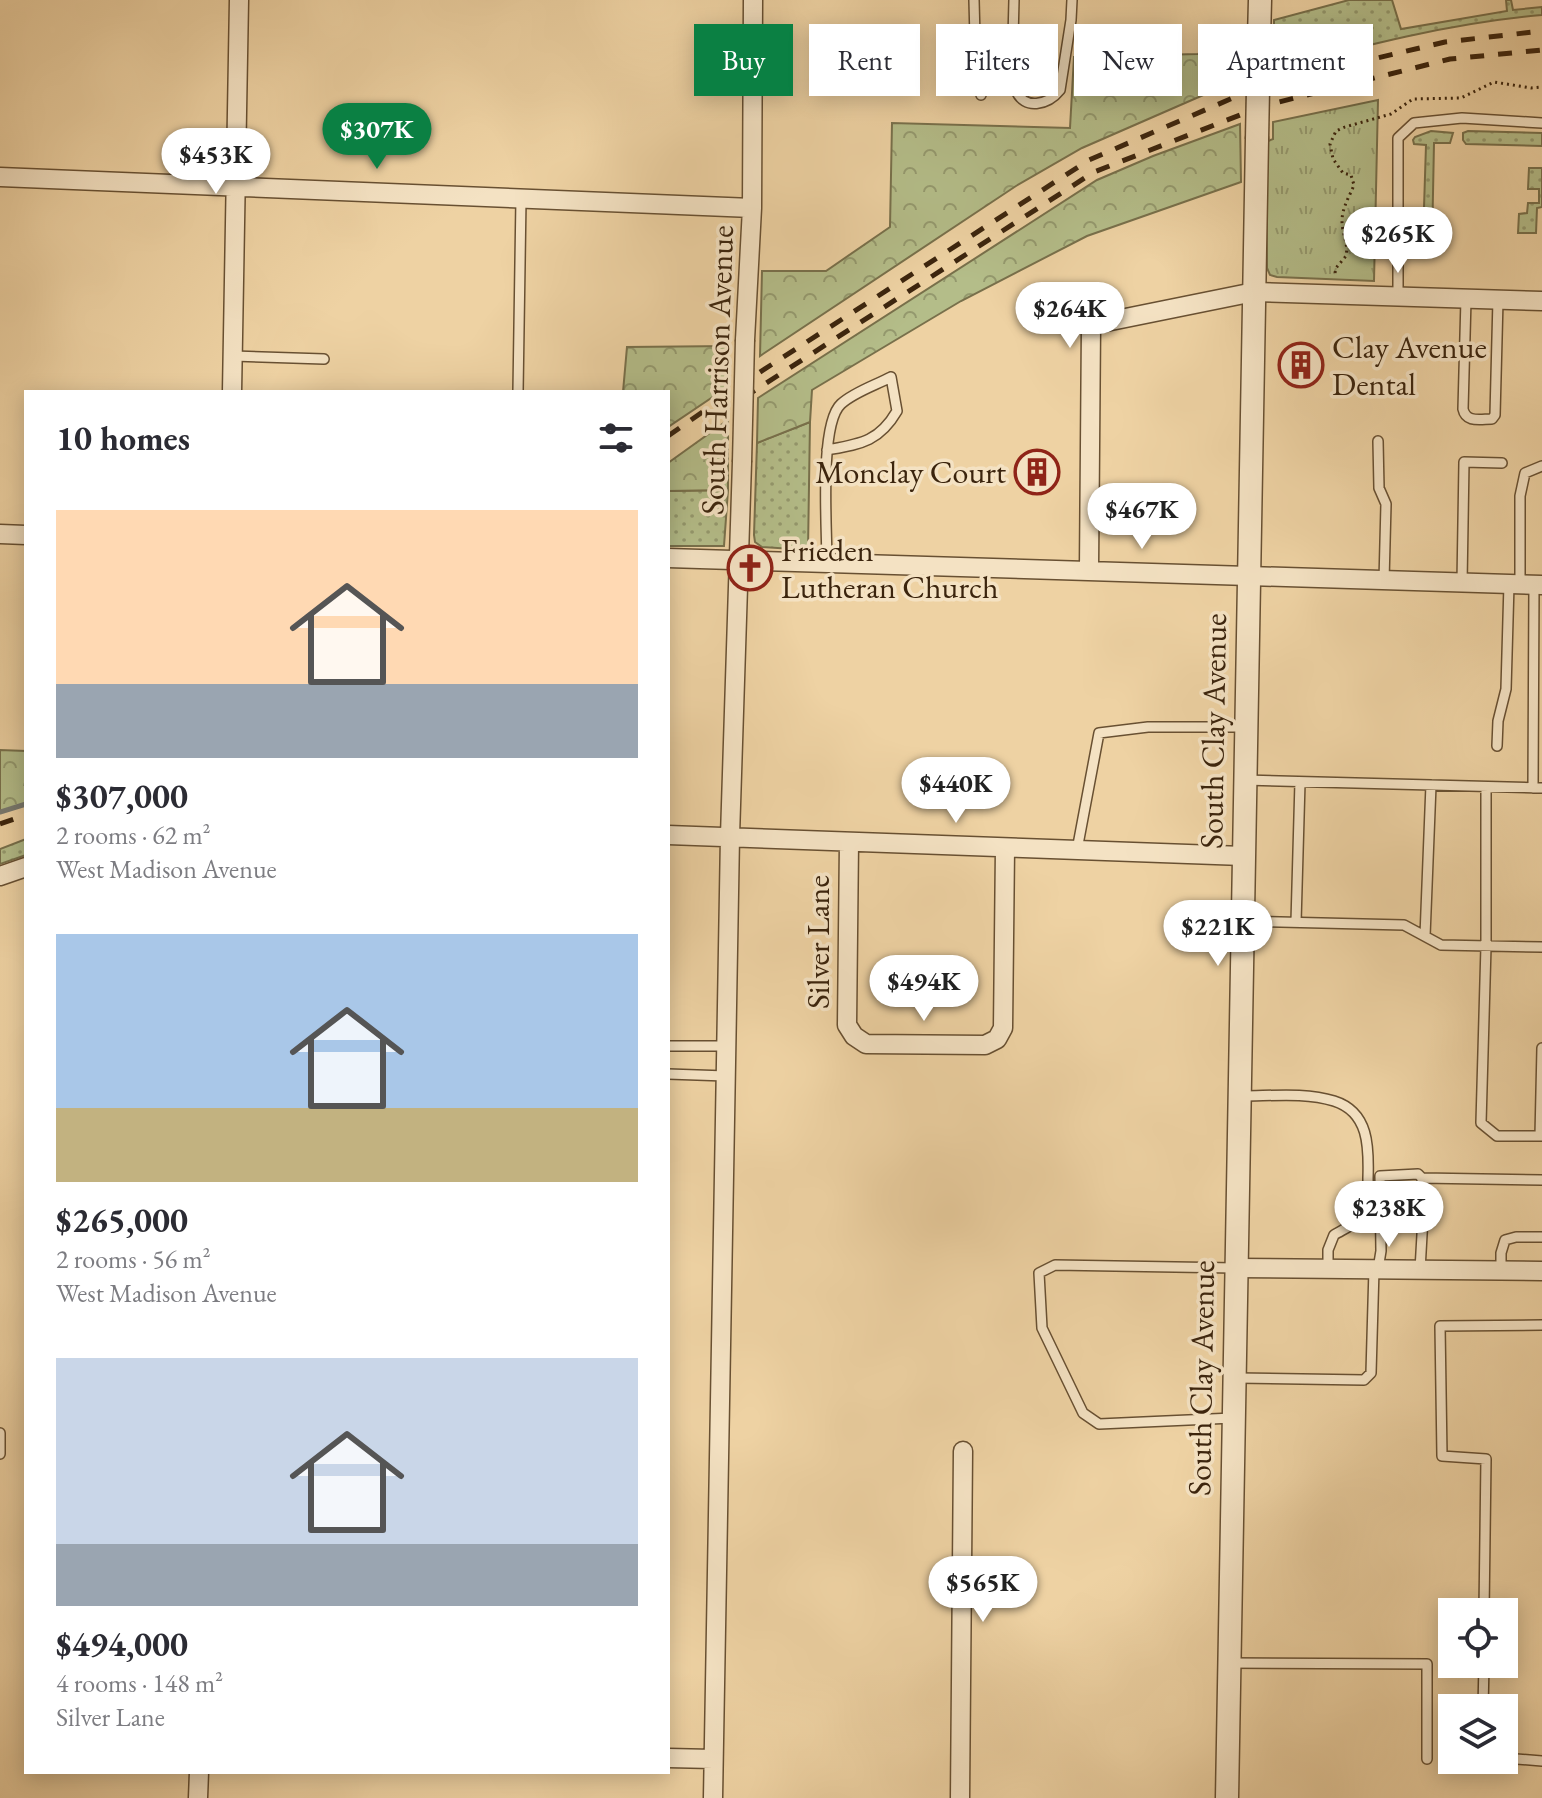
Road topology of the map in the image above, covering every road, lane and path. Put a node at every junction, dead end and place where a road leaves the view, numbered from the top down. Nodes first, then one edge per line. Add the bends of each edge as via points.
1 (239, 0) edge
2 (753, 0) edge
3 (974, 0) edge
4 (1014, 0) edge
5 (1072, 0) edge
6 (1260, 0) edge
7 (975, 24) edge
8 (1542, 123) edge
9 (0, 177) edge
10 (237, 186) junction
11 (521, 199) junction
12 (752, 208) junction
13 (1254, 292) junction
14 (1398, 296) junction
15 (1466, 299) junction
16 (1498, 300) junction
17 (1542, 301) edge
18 (233, 356) junction
19 (324, 359) dead end
20 (232, 390) edge
21 (518, 390) edge
22 (1378, 441) dead end
23 (827, 450) junction
24 (1502, 463) dead end
25 (1542, 466) edge
26 (0, 534) edge
27 (24, 535) edge
28 (670, 558) edge
29 (740, 561) junction
30 (827, 563) junction
31 (1089, 569) junction
32 (1247, 577) junction
33 (1384, 581) junction
34 (1462, 583) junction
35 (1526, 585) edge
36 (1245, 727) junction
37 (1497, 746) dead end
38 (1244, 780) junction
39 (1300, 782) junction
40 (1431, 785) junction
41 (1486, 787) junction
42 (1537, 788) edge
43 (670, 835) edge
44 (730, 836) junction
45 (849, 842) junction
46 (1005, 848) junction
47 (1077, 850) junction
48 (1243, 856) junction
49 (24, 868) edge
50 (0, 876) edge
51 (1242, 921) junction
52 (1296, 922) junction
53 (1425, 936) junction
54 (1486, 946) junction
55 (1542, 947) edge
56 (670, 1046) edge
57 (726, 1046) junction
58 (1542, 1048) edge
59 (670, 1074) edge
60 (726, 1076) junction
61 (1238, 1096) junction
62 (1541, 1136) edge
63 (1422, 1178) junction
64 (1542, 1180) edge
65 (1542, 1237) edge
66 (1235, 1268) junction
67 (1328, 1269) junction
68 (1376, 1269) junction
69 (1420, 1270) junction
70 (1501, 1271) junction
71 (1542, 1271) edge
72 (1542, 1325) edge
73 (1233, 1378) junction
74 (1233, 1418) junction
75 (0, 1433) edge
76 (963, 1451) dead end
77 (0, 1454) edge
78 (1484, 1598) edge
79 (1229, 1663) junction
80 (670, 1758) edge
81 (713, 1759) junction
82 (1427, 1759) dead end
83 (1518, 1759) edge
84 (1542, 1761) edge
85 (199, 1774) edge
86 (198, 1798) edge
87 (713, 1798) edge
88 (960, 1798) edge
89 (1227, 1798) edge

1 - 10 street
2 - 12 street, South Harrison Avenue
3 - 7 lane
4 - 5 lane via 1016,90 1026,104 1054,97 1060,90
6 - 13 street, South Clay Avenue, bridge
8 - 14 lane via 1462,118 1414,123 1398,138
9 - 10 street
10 - 11 street
10 - 18 street
11 - 12 street
11 - 21 lane
12 - 29 street, South Harrison Avenue, bridge
13 - 14 street
13 - 31 street via 1091,325
13 - 32 street, South Clay Avenue
14 - 15 street
15 - 16 street
15 - 16 lane via 1463,409 1469,419 1495,415
16 - 17 street
18 - 19 lane
18 - 20 street
22 - 33 lane via 1379,488 1386,504
23 - 23 lane via 830,421 841,404 891,377 897,411 887,428 863,444
23 - 30 lane
24 - 34 lane via 1464,462
25 - 35 lane via 1525,473 1520,496
26 - 27 street
28 - 29 street
29 - 30 street
29 - 44 street, South Harrison Avenue
30 - 31 street
31 - 32 street
32 - 33 street
32 - 36 street, South Clay Avenue
33 - 34 street
34 - 35 street
35 - 37 lane
35 - 42 lane
36 - 38 street, South Clay Avenue
36 - 47 lane via 1099,733
38 - 39 lane
38 - 48 street, South Clay Avenue
39 - 40 lane
39 - 52 lane
40 - 41 lane
40 - 53 lane
41 - 42 lane
41 - 54 lane
43 - 44 street
44 - 45 street
44 - 57 street, South Harrison Avenue
45 - 46 street
45 - 46 street, Silver Lane via 847,1025 866,1044 985,1045 997,1039 1003,1028
46 - 47 street
47 - 48 street
48 - 51 street, South Clay Avenue
49 - 50 street
51 - 52 lane
51 - 61 street, South Clay Avenue
52 - 53 lane via 1404,925
53 - 54 lane via 1441,945
54 - 55 lane
54 - 62 lane via 1481,1123 1497,1136
56 - 57 lane
57 - 60 street, South Harrison Avenue
58 - 62 lane
59 - 60 lane
60 - 81 street, South Harrison Avenue
61 - 66 street, South Clay Avenue
61 - 67 lane via 1334,1101 1363,1126 1369,1153 1366,1209 1334,1235
63 - 64 lane
63 - 68 lane via 1380,1176 1381,1251
63 - 69 lane
65 - 70 lane via 1505,1240
66 - 67 street
66 - 73 street, South Clay Avenue
66 - 74 lane via 1055,1265 1039,1273 1042,1328 1083,1413 1099,1424
67 - 68 street
68 - 69 street
68 - 73 lane via 1371,1373 1364,1380
69 - 70 street
70 - 71 street
72 - 78 lane via 1440,1326 1442,1456 1486,1459
73 - 74 street, South Clay Avenue
74 - 79 street, South Clay Avenue
75 - 77 lane
76 - 88 street
79 - 82 lane via 1427,1664
79 - 89 street, South Clay Avenue
80 - 81 street
81 - 87 street, South Harrison Avenue
83 - 84 lane
85 - 86 street

